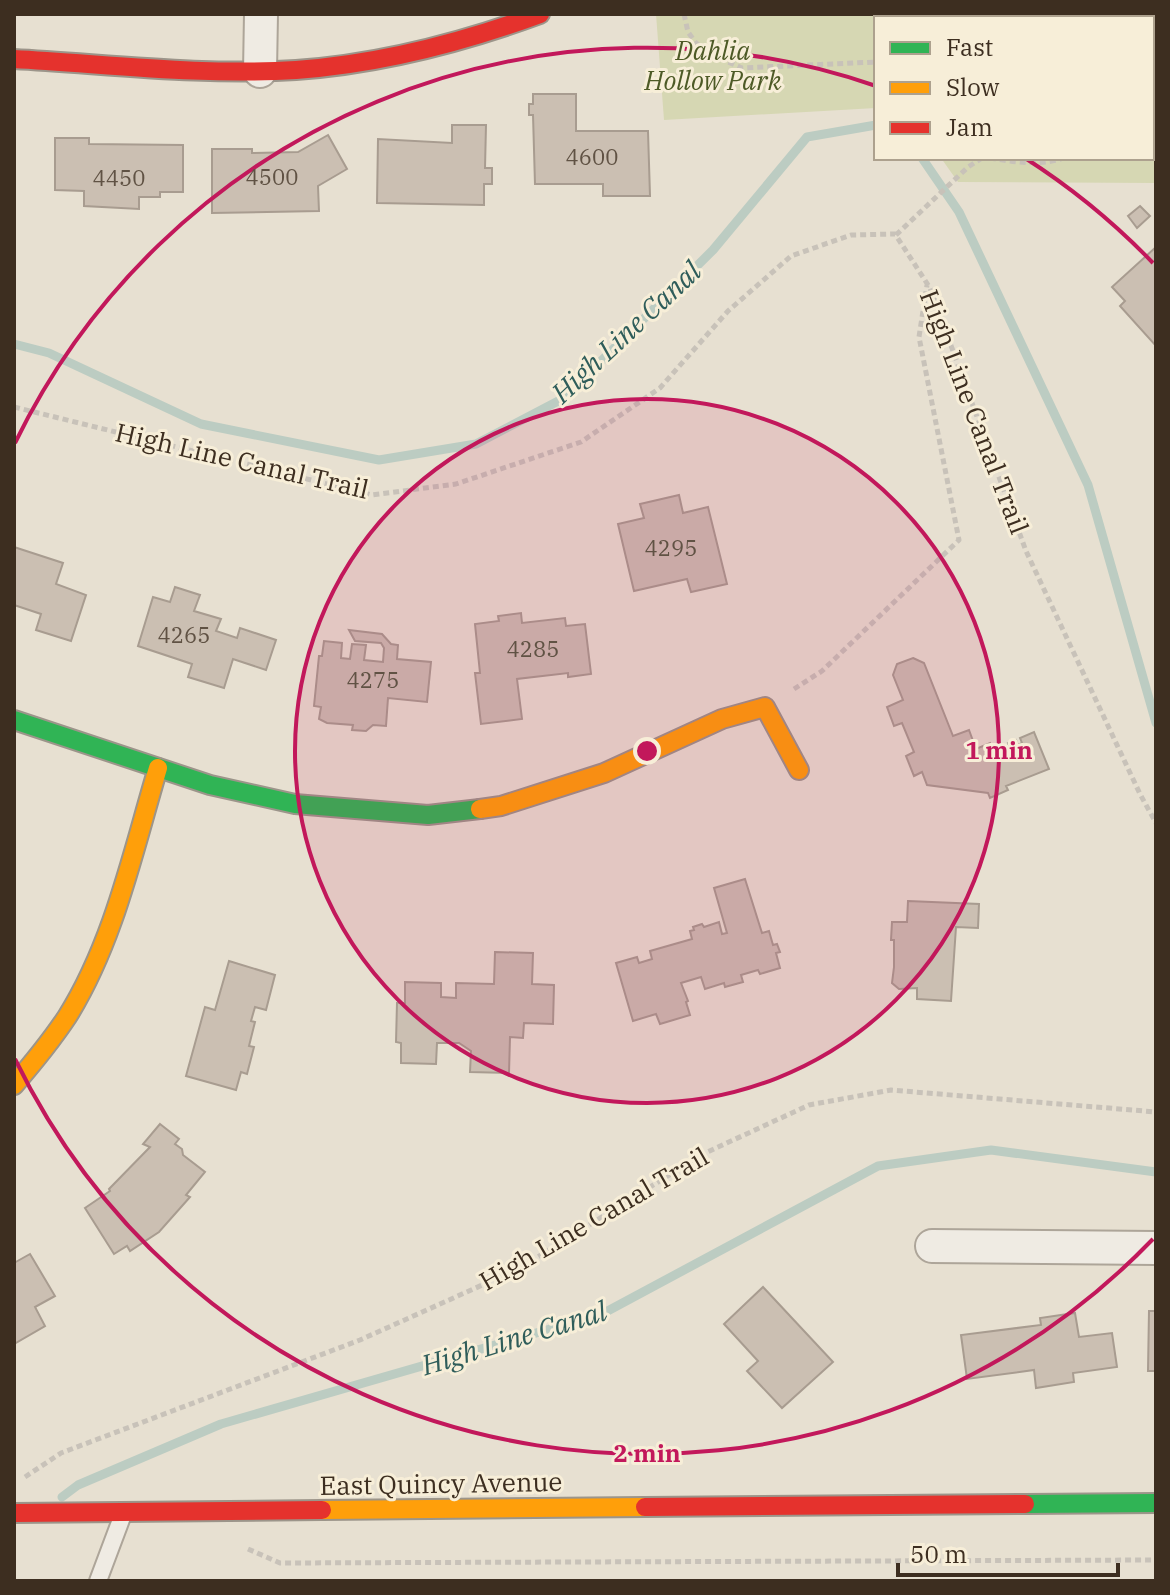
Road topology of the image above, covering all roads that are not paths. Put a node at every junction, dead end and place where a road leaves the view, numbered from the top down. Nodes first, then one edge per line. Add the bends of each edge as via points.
1 (261, 14) edge
2 (540, 14) edge
3 (14, 59) edge
4 (260, 71) junction
5 (14, 720) edge
6 (158, 768) junction
7 (799, 770) dead end
8 (14, 1085) edge
9 (932, 1246) dead end
10 (1156, 1248) edge
11 (1156, 1503) edge
12 (125, 1512) junction
13 (14, 1513) edge
14 (98, 1581) edge

1 - 4 street
2 - 4 street via 416,53 359,64
3 - 4 street
5 - 6 street
6 - 7 street via 295,804 428,815 501,806 604,773 722,719 765,707
6 - 8 street via 95,965 66,1023
9 - 10 street
11 - 12 street, East Quincy Avenue
12 - 13 street, East Quincy Avenue
12 - 14 lane

